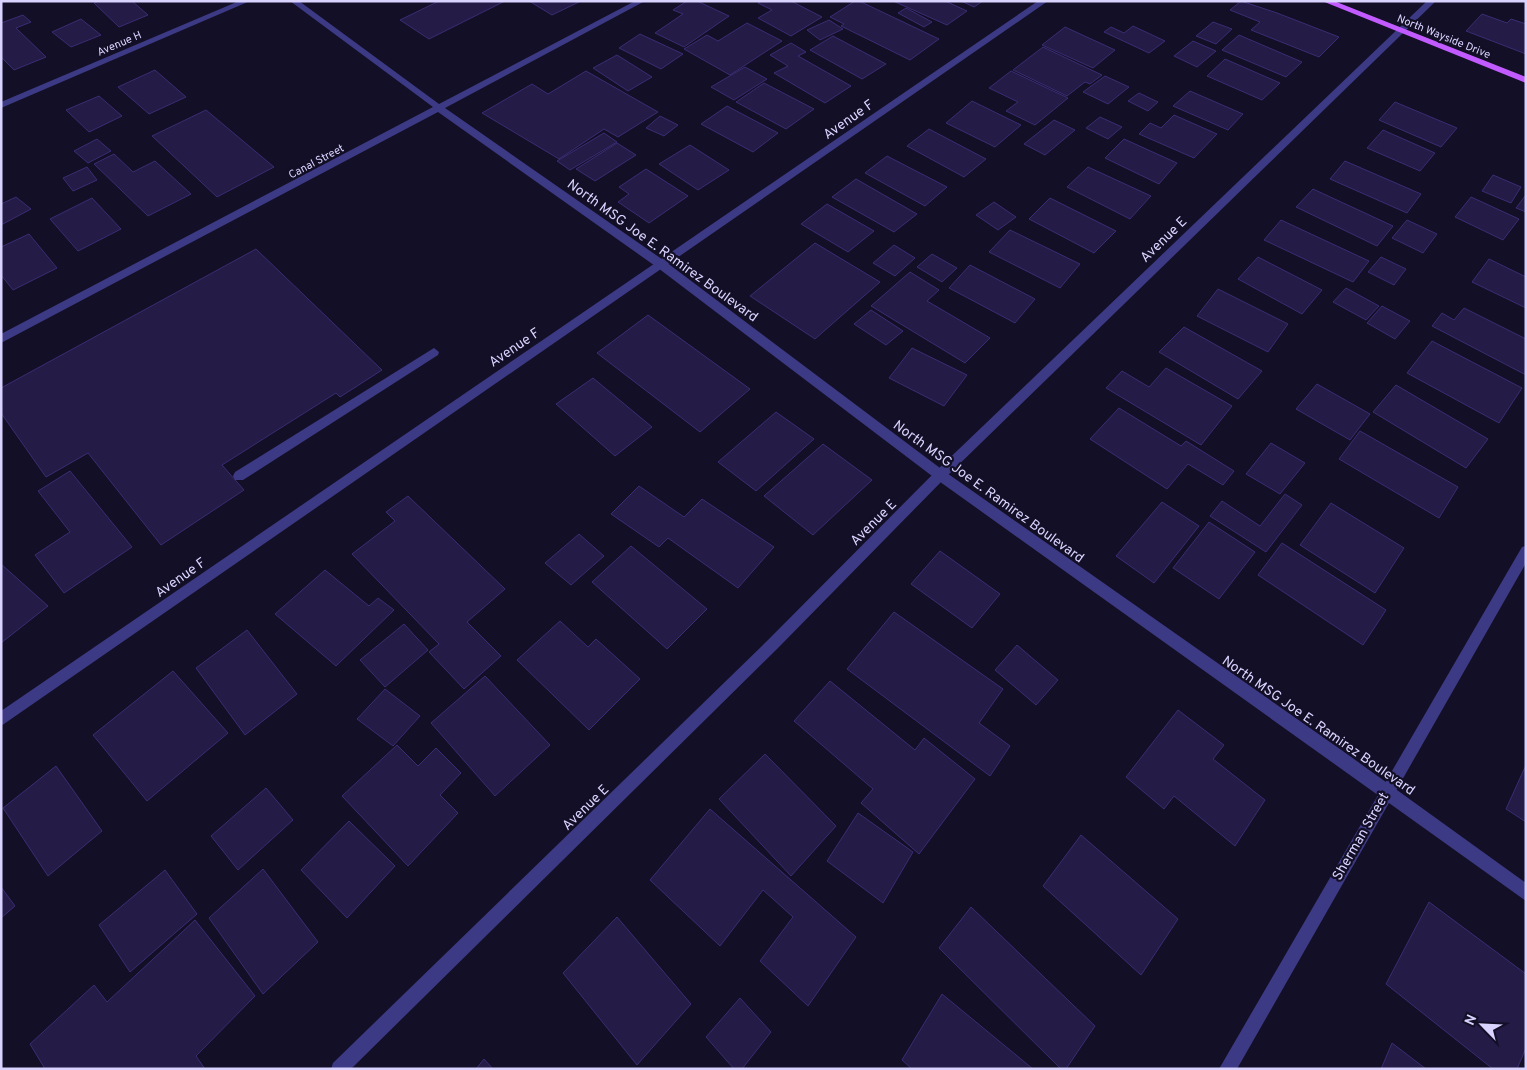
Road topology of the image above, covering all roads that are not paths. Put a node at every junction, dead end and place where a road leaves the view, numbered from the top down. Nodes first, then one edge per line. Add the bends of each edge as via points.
1 (246, 1) edge
2 (294, 1) edge
3 (641, 1) edge
4 (1044, 1) edge
5 (1326, 1) edge
6 (1432, 1) edge
7 (1402, 31) junction
8 (1526, 80) edge
9 (1, 105) edge
10 (439, 108) junction
11 (662, 265) junction
12 (1, 339) edge
13 (434, 352) dead end
14 (940, 475) junction
15 (239, 476) dead end
16 (1526, 551) edge
17 (1, 719) edge
18 (1386, 791) junction
19 (1526, 893) edge
20 (339, 1069) edge
21 (1227, 1069) edge

1 - 9 street, Avenue H
2 - 10 street, North MSG Joe E. Ramirez Boulevard
3 - 10 street, Canal Street
4 - 11 street, Avenue F
5 - 7 main road, North Wayside Drive
6 - 7 street, Avenue E
7 - 8 main road, North Wayside Drive
7 - 14 street, Avenue E
10 - 11 street, North MSG Joe E. Ramirez Boulevard
10 - 12 street, Canal Street
11 - 14 street, North MSG Joe E. Ramirez Boulevard
11 - 17 street, Avenue F
13 - 15 street
14 - 18 street, North MSG Joe E. Ramirez Boulevard
14 - 20 street, Avenue E via 765,652
16 - 18 street, Sherman Street
18 - 19 street, North MSG Joe E. Ramirez Boulevard
18 - 21 street, Sherman Street

